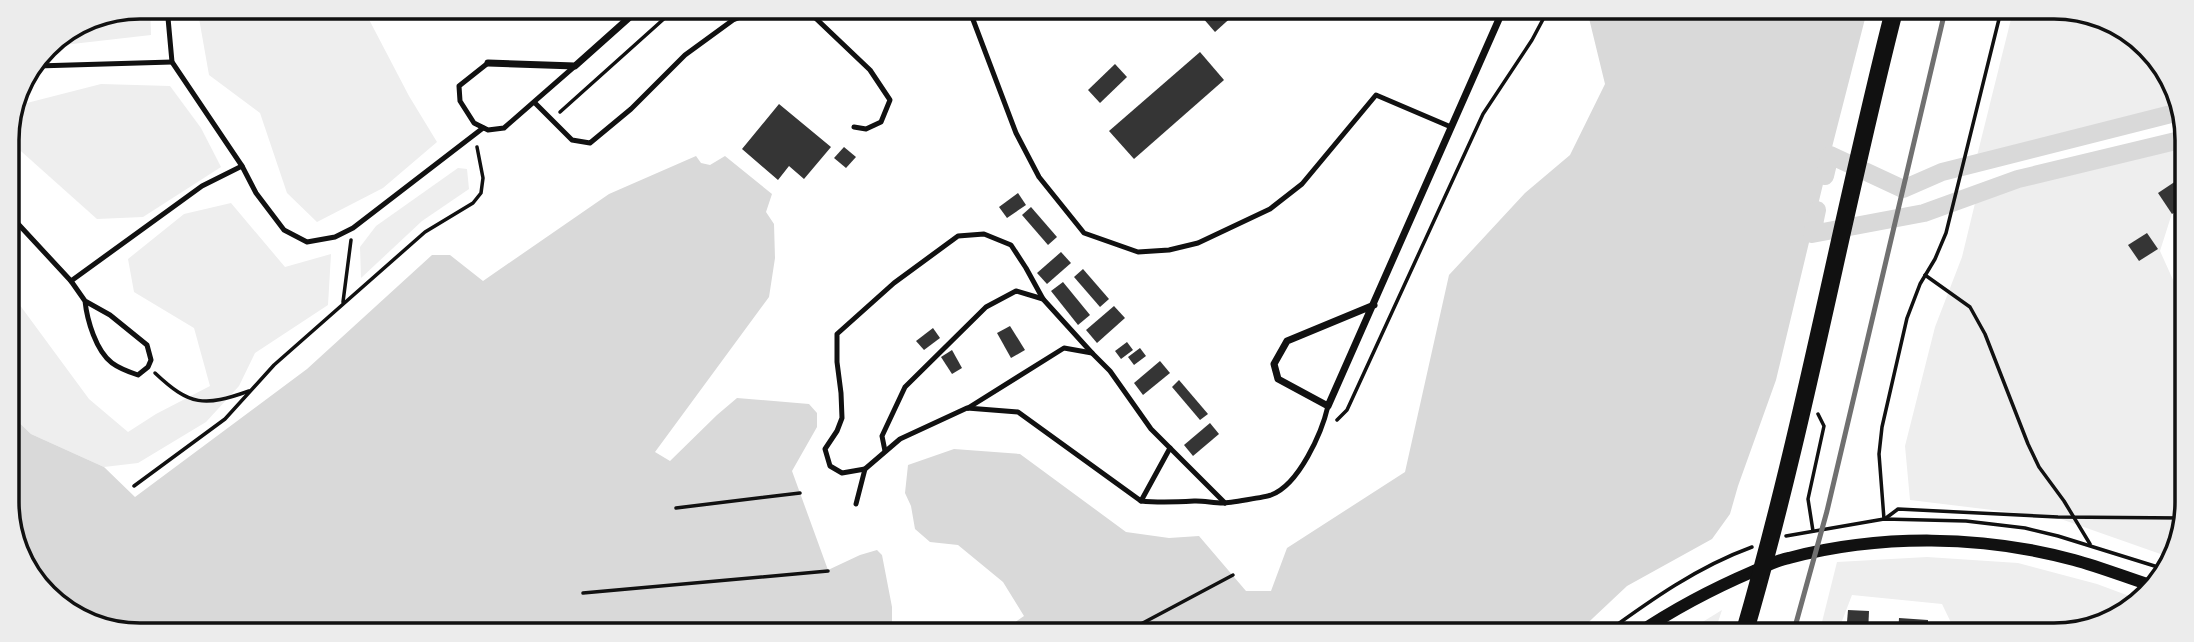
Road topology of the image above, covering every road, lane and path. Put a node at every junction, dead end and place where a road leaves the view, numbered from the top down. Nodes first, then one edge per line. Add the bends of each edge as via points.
1 (168, 19) edge
2 (628, 19) edge
3 (664, 19) edge
4 (735, 19) edge
5 (816, 19) edge
6 (973, 19) edge
7 (1499, 19) edge
8 (1543, 19) edge
9 (1892, 19) edge
10 (2000, 19) edge
11 (172, 62) junction
12 (488, 63) joint
13 (45, 65) edge
14 (575, 66) junction
15 (536, 103) junction
16 (552, 119) junction
17 (854, 127) dead end
18 (1451, 127) junction
19 (483, 128) junction
20 (474, 135) junction
21 (242, 166) junction
22 (20, 225) edge
23 (353, 228) junction
24 (1925, 275) junction
25 (71, 281) junction
26 (1043, 299) junction
27 (85, 301) junction
28 (343, 304) junction
29 (1374, 305) junction
30 (1092, 353) junction
31 (148, 367) junction
32 (249, 391) junction
33 (1328, 406) junction
34 (967, 408) junction
35 (1802, 413) junction
36 (1324, 423) junction
37 (1170, 448) junction
38 (886, 451) junction
39 (865, 469) junction
40 (134, 486) dead end
41 (800, 493) dead end
42 (1141, 501) junction
43 (1226, 503) junction
44 (856, 504) dead end
45 (676, 508) dead end
46 (2174, 517) edge
47 (2074, 518) junction
48 (1884, 519) junction
49 (1813, 531) dead end
50 (2091, 545) junction
51 (2156, 566) edge
52 (828, 571) dead end
53 (1233, 575) dead end
54 (2143, 583) edge
55 (1671, 586) dead end
56 (583, 593) dead end
57 (1144, 622) edge
58 (1620, 622) edge
59 (1654, 622) edge
60 (1748, 622) edge

1 - 11 lane
2 - 14 street
3 - 16 path
4 - 16 lane via 685,55 590,144 572,140
5 - 17 lane via 870,70 890,100 881,122 866,129
6 - 18 lane via 1016,133 1039,177 1084,233 1138,252 1198,243 1270,209 1302,184 1376,94
7 - 18 street
8 - 36 path via 1478,124 1347,410 1336,421
9 - 35 highway
10 - 24 path via 1946,233
11 - 13 lane
11 - 21 lane
12 - 14 street
12 - 19 lane via 459,86 460,101
14 - 15 lane
15 - 16 lane
15 - 19 lane via 504,128
18 - 29 street
19 - 20 lane
20 - 23 lane
20 - 28 path via 484,178 481,192 472,203 425,232
21 - 23 lane via 284,230 307,242
21 - 25 lane via 202,186
22 - 25 lane
23 - 28 path
24 - 47 path via 1970,307 2039,467
24 - 48 path via 1907,318 1882,428 1879,454
25 - 27 lane
26 - 30 lane
26 - 38 lane via 1016,291 986,307 946,344 905,387 882,436
26 - 39 lane via 1011,245 984,234 958,236 894,283 837,334 842,418 825,449 830,466 842,473
27 - 31 lane via 147,345
27 - 31 lane via 87,320 109,361 138,375
28 - 32 path
29 - 33 street
29 - 33 street via 1287,341 1274,364 1278,379
30 - 34 lane via 1064,348
30 - 37 lane
31 - 32 path via 195,401 216,401
32 - 40 path via 225,419
33 - 36 lane
34 - 38 lane via 900,439
34 - 42 lane via 1018,412
35 - 49 path via 1818,414 1824,426 1808,499
35 - 60 highway
36 - 43 lane via 1288,484 1271,495
37 - 42 lane
37 - 43 lane
38 - 39 lane
39 - 44 lane
41 - 45 path
42 - 43 lane
46 - 47 path
47 - 48 path via 1898,509
47 - 50 path
48 - 50 path via 2025,528
50 - 51 path
52 - 56 path
53 - 57 path
54 - 59 street via 2073,560 2019,549 1902,541 1787,558 1716,587
55 - 58 path

